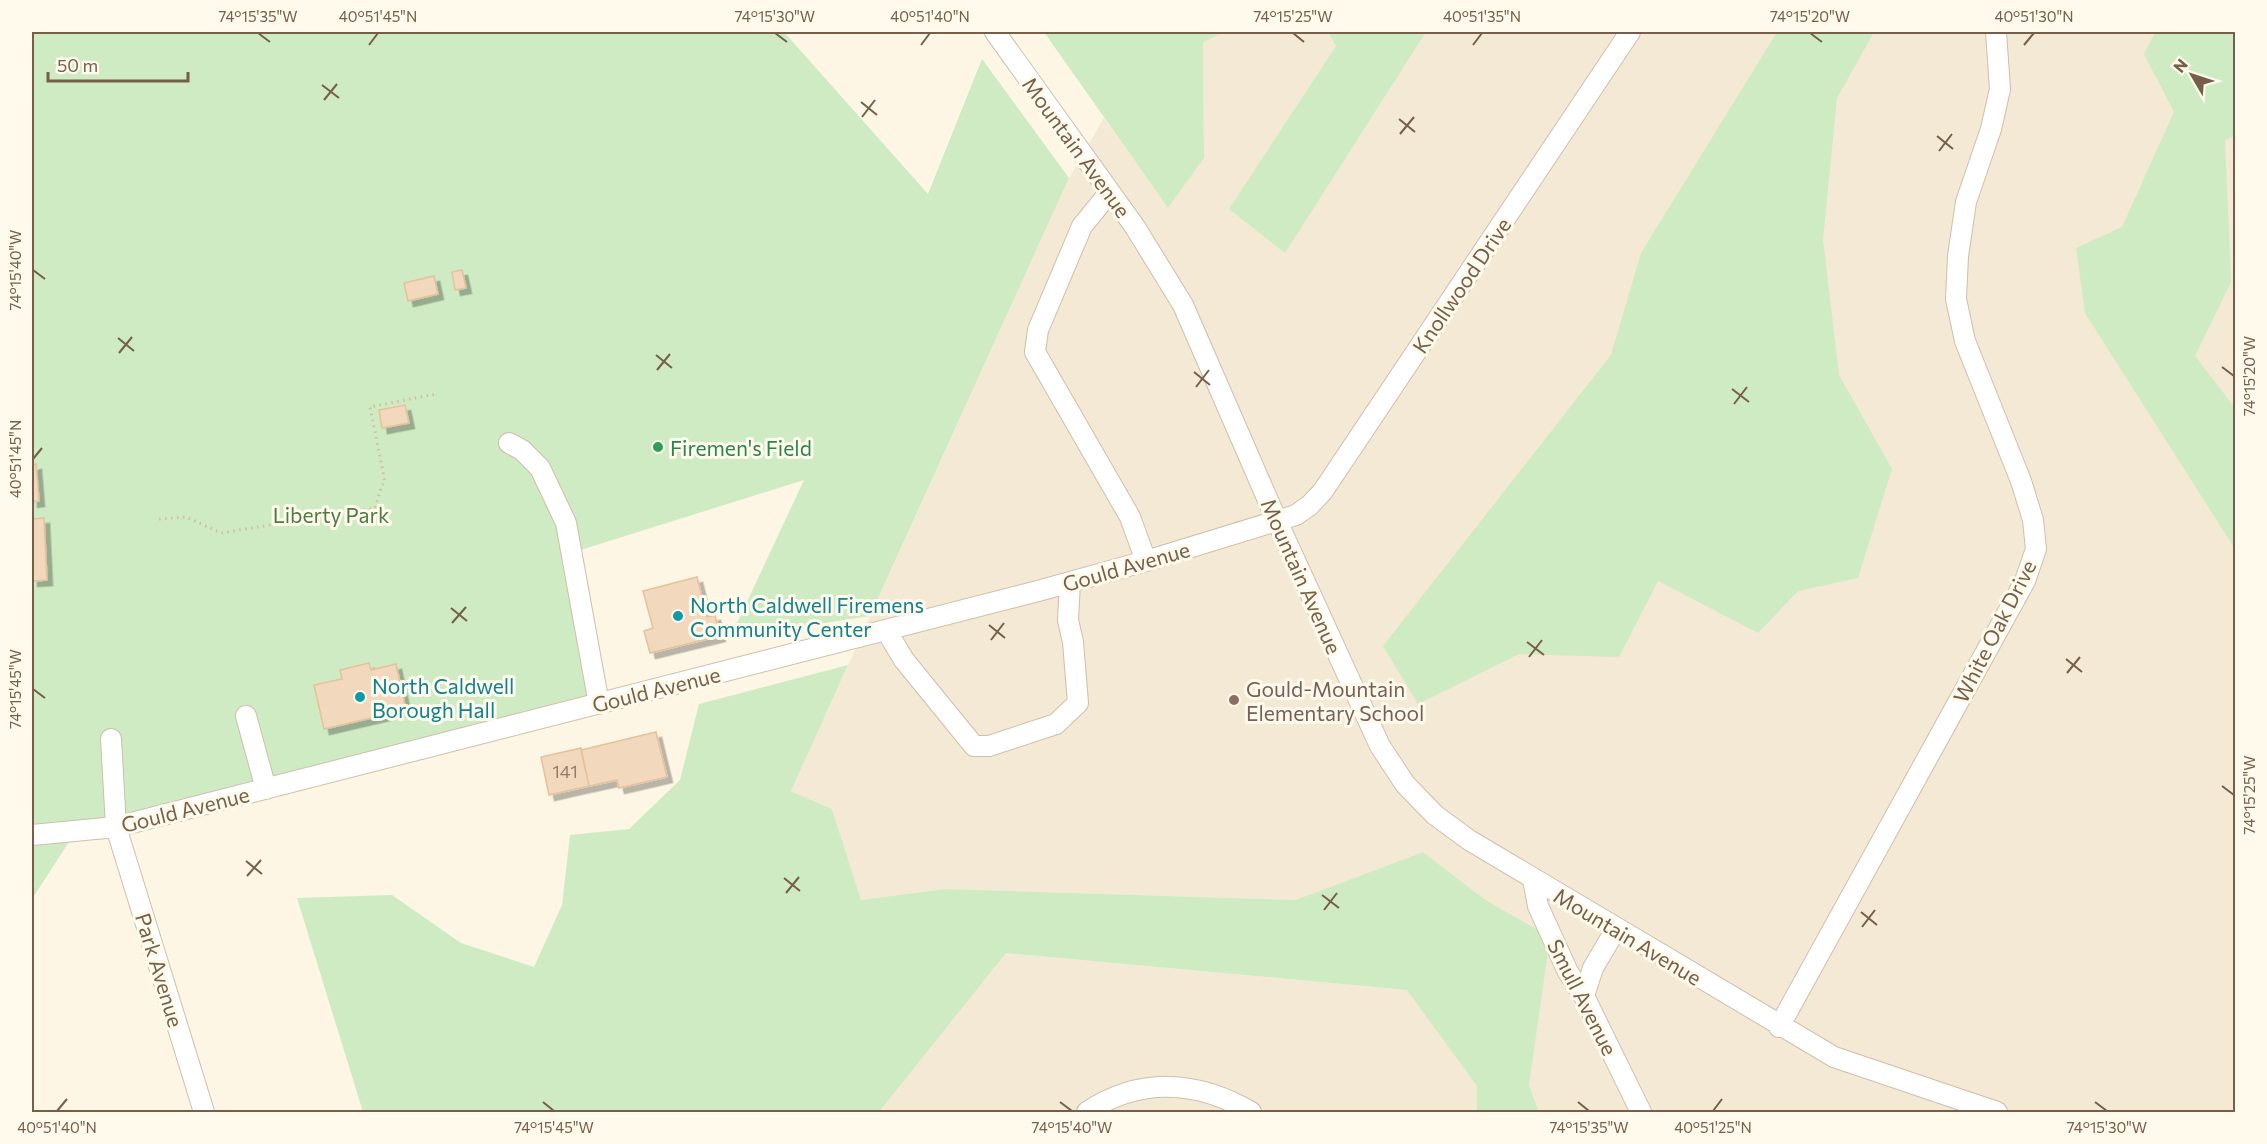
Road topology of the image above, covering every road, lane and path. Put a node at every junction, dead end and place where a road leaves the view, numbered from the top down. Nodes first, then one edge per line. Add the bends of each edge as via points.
1 (995, 32) edge
2 (1630, 32) edge
3 (1996, 32) edge
4 (1110, 192) junction
5 (436, 394) dead end
6 (509, 443) dead end
7 (159, 519) dead end
8 (1276, 521) junction
9 (1146, 561) junction
10 (1070, 582) junction
11 (886, 630) junction
12 (599, 704) junction
13 (246, 716) dead end
14 (111, 739) dead end
15 (266, 789) junction
16 (116, 827) junction
17 (32, 836) edge
18 (1533, 879) junction
19 (1616, 929) junction
20 (1584, 996) junction
21 (1779, 1027) junction
22 (204, 1113) edge
23 (1087, 1113) edge
24 (1251, 1113) edge
25 (1641, 1113) edge
26 (1997, 1113) edge

1 - 4 street, Mountain Avenue
2 - 8 street, Knollwood Drive via 1323,491 1296,515
3 - 21 street, White Oak Drive via 2000,89 1992,129 1966,202 1956,299 1965,341 2021,481 2033,520 2036,549 2025,581
4 - 8 street, Mountain Avenue via 1184,304
4 - 9 street via 1082,226 1038,330 1035,352 1130,517
5 - 7 path via 370,407 385,482 375,508 221,533 186,517
6 - 12 street via 540,468 566,523
8 - 9 street, Gould Avenue
8 - 18 street, Mountain Avenue via 1380,746 1405,784 1443,821
9 - 10 street, Gould Avenue
10 - 11 street, Gould Avenue
10 - 11 street via 1068,620 1078,704 1056,724 989,746 974,746 904,660
11 - 12 street, Gould Avenue
12 - 15 street, Gould Avenue
13 - 15 street
14 - 16 street, Park Avenue
15 - 16 street, Gould Avenue
16 - 17 street, Gould Avenue
16 - 22 street, Park Avenue
18 - 19 street, Mountain Avenue
18 - 20 street, Smull Avenue via 1538,906 1568,972
19 - 20 street via 1593,968
19 - 21 street, Mountain Avenue
20 - 25 street, Smull Avenue
21 - 26 street, Mountain Avenue via 1834,1057
23 - 24 street via 1126,1092 1158,1087 1206,1092

